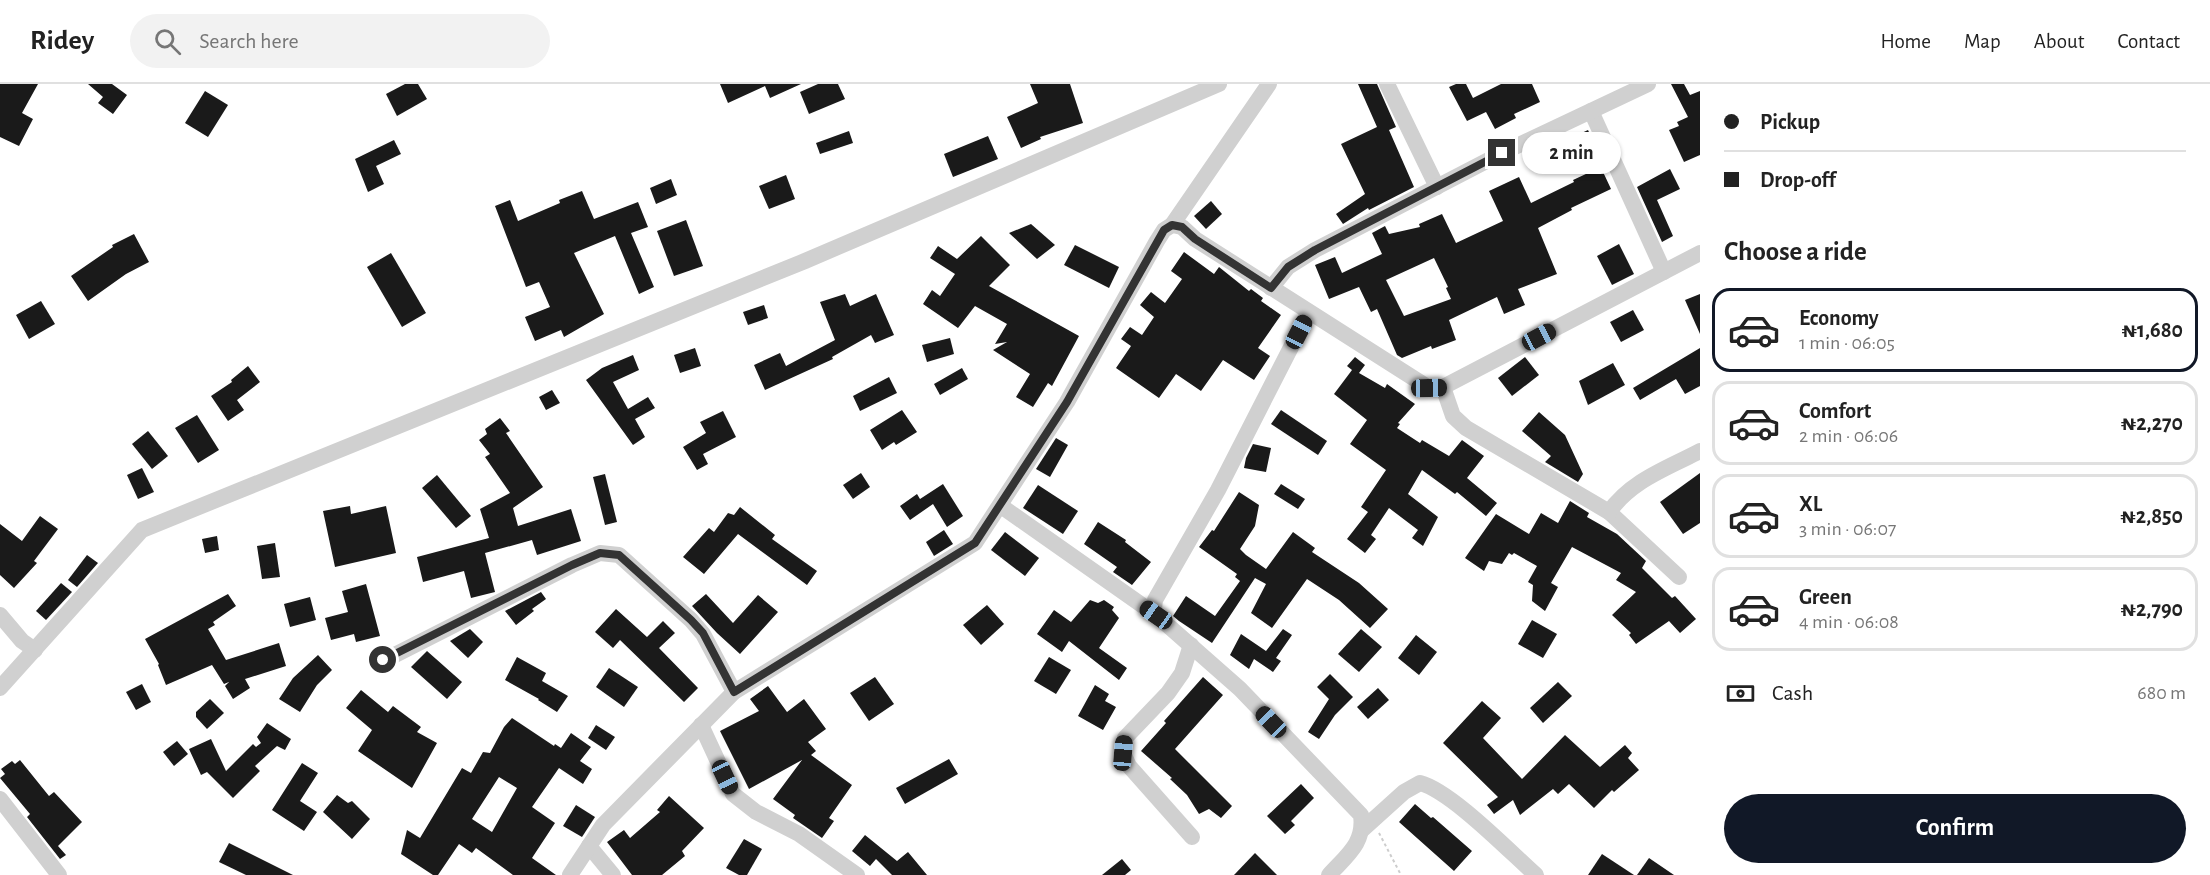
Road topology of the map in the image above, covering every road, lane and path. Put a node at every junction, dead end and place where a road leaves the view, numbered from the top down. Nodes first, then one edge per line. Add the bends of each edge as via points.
1 (1219, 84) edge
2 (1269, 84) edge
3 (1387, 84) edge
4 (1648, 84) edge
5 (1591, 111) junction
6 (1437, 187) junction
7 (1172, 225) junction
8 (1700, 253) edge
9 (1664, 272) junction
10 (1271, 288) junction
11 (1309, 312) junction
12 (1443, 387) junction
13 (1700, 451) edge
14 (1001, 506) junction
15 (1609, 512) junction
16 (1679, 577) dead end
17 (0, 615) edge
18 (1156, 615) junction
19 (1191, 645) junction
20 (34, 650) junction
21 (383, 660) dead end
22 (0, 688) edge
23 (734, 692) junction
24 (701, 725) junction
25 (0, 799) edge
26 (1367, 825) junction
27 (1192, 837) dead end
28 (589, 846) junction
29 (59, 875) edge
30 (570, 875) edge
31 (613, 875) edge
32 (857, 875) edge
33 (1329, 875) edge
34 (1401, 875) edge
35 (1536, 875) edge

1 - 20 street via 805,261 142,530
2 - 7 street
3 - 6 street
4 - 5 street
5 - 6 street
5 - 9 street
6 - 10 street via 1315,250 1288,267
7 - 10 street via 1182,227
7 - 14 street via 1157,241 1067,402
8 - 9 street
9 - 12 street
10 - 11 street
11 - 12 street via 1429,388
11 - 18 street via 1218,490 1155,600
12 - 15 street via 1453,416 1466,428
13 - 15 street via 1635,484
14 - 18 street
14 - 23 street via 975,543
15 - 16 street
17 - 20 street
18 - 19 street
19 - 26 street via 1240,689
19 - 27 street via 1182,673 1125,738 1123,753 1129,766
20 - 22 street
21 - 23 street via 600,553 619,555 703,633
23 - 24 street
24 - 28 street via 603,825
24 - 32 street via 733,794
25 - 29 street
26 - 33 street via 1358,843
26 - 34 path
26 - 35 street via 1420,783 1455,803
28 - 30 street
28 - 31 street

